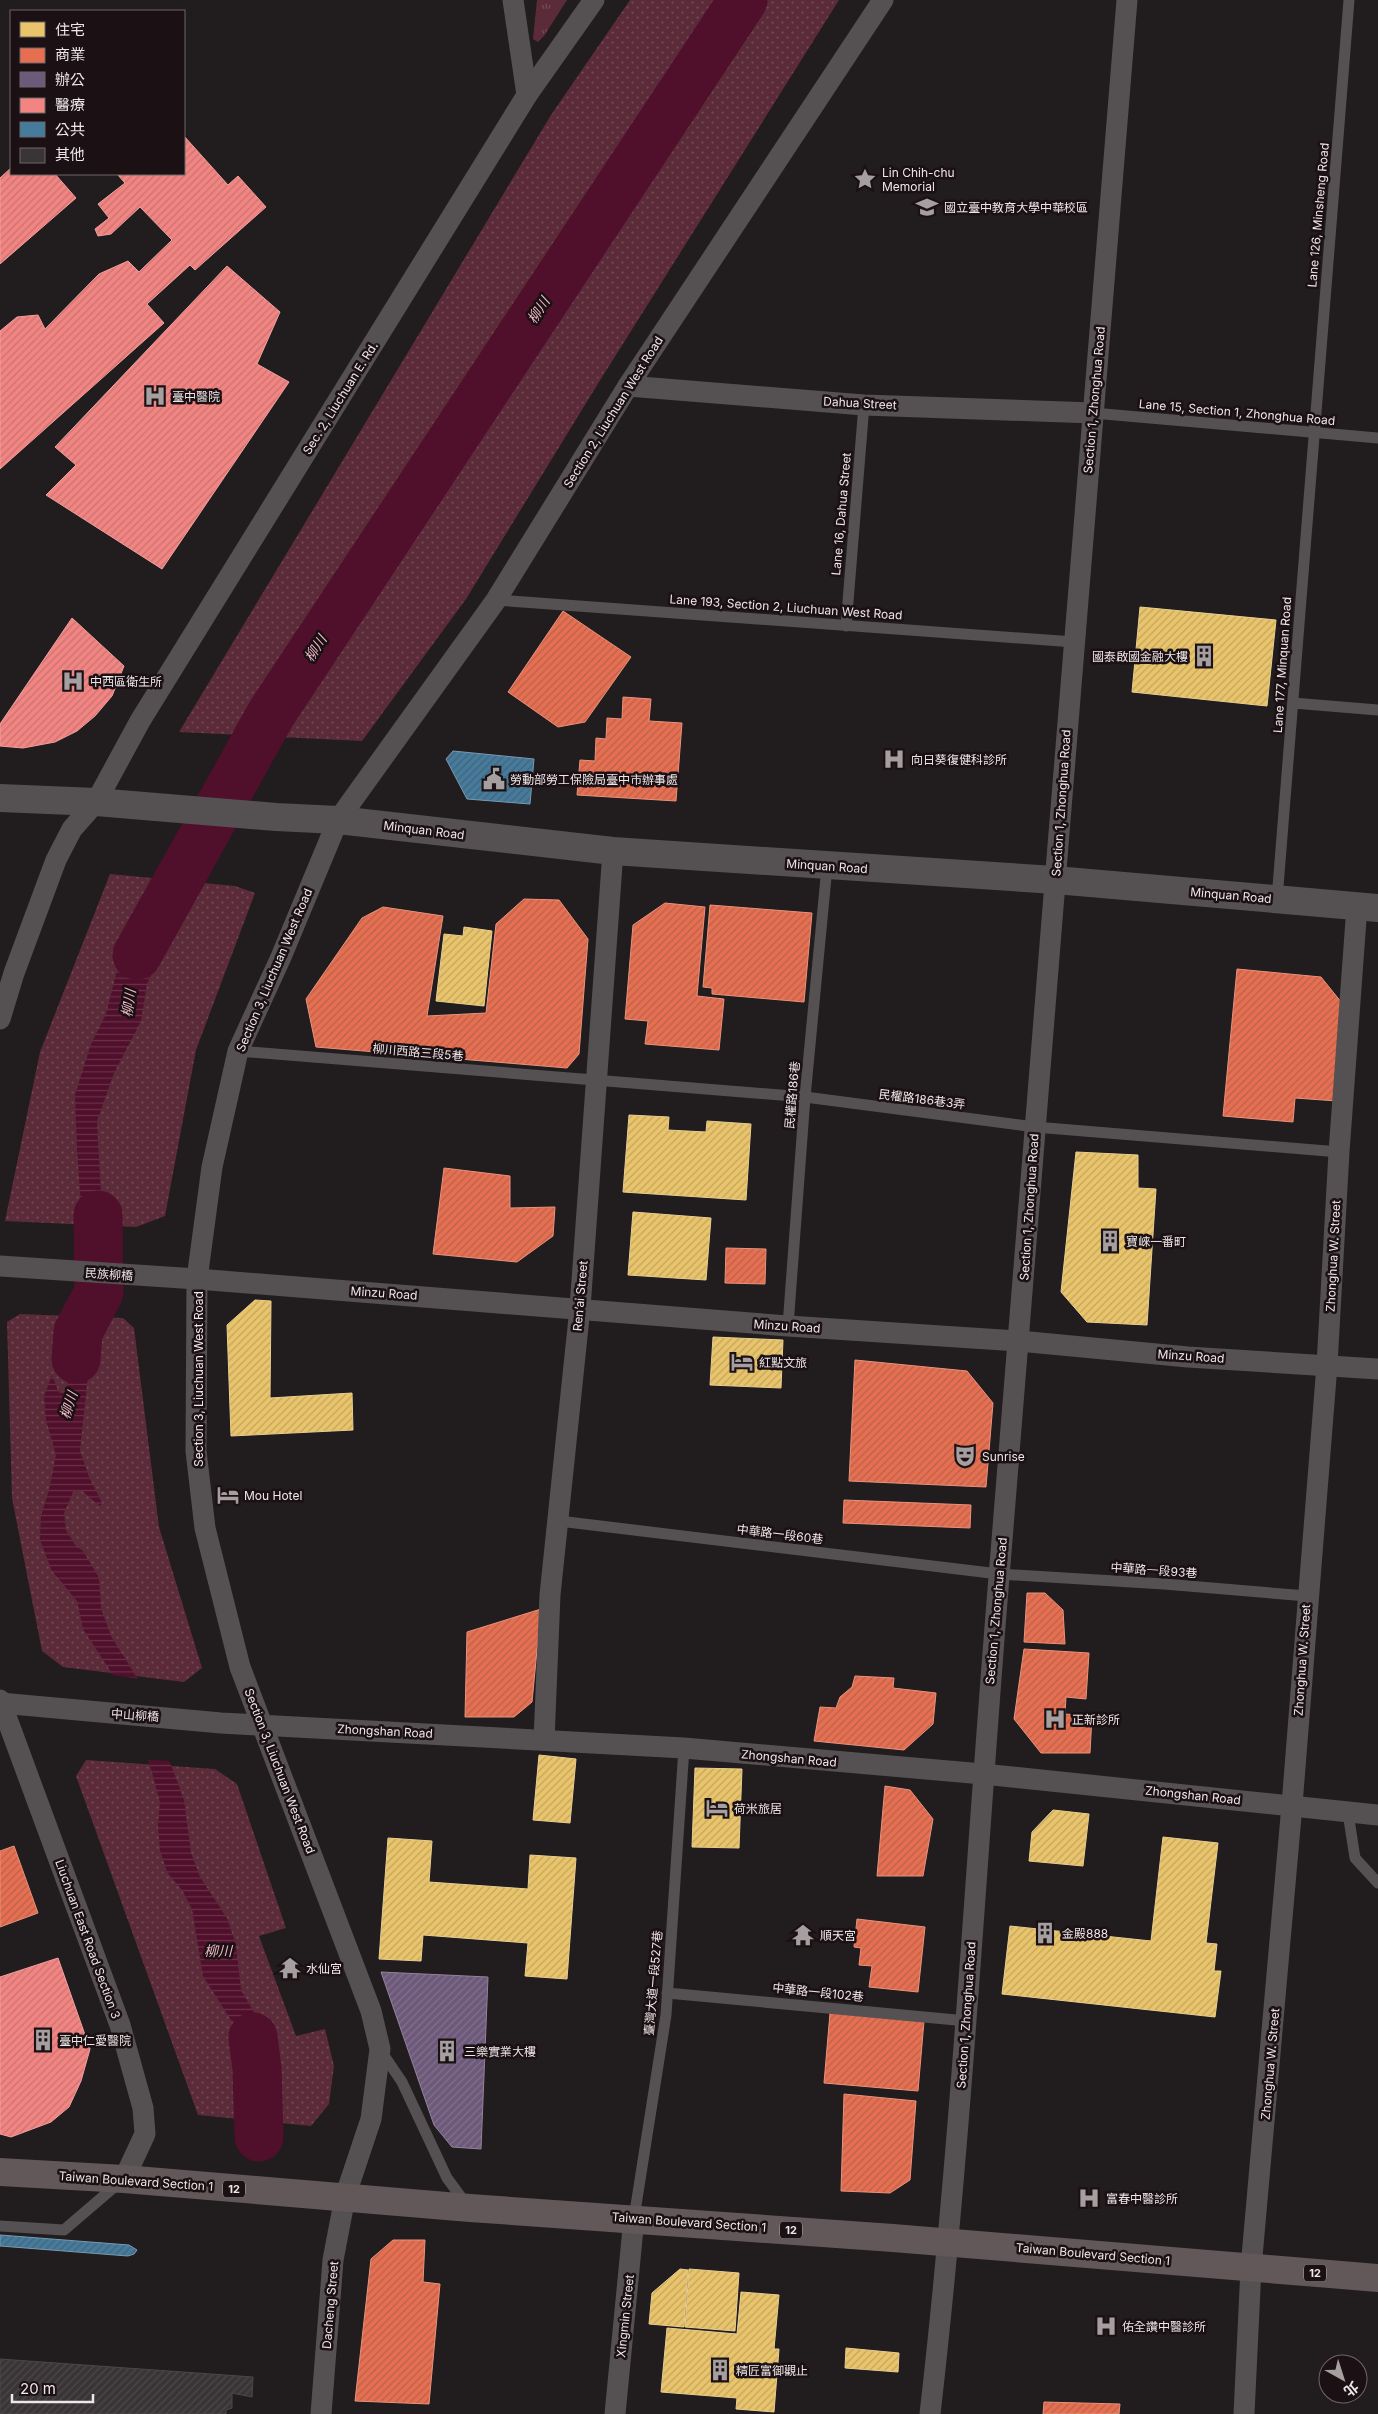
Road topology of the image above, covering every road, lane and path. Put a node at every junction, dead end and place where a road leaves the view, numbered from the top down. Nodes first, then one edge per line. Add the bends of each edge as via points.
1 (513, 0) edge
2 (594, 0) edge
3 (883, 0) edge
4 (1127, 0) edge
5 (1349, 0) edge
6 (528, 95) junction
7 (628, 386) junction
8 (864, 404) junction
9 (1093, 413) junction
10 (1314, 433) junction
11 (1378, 438) edge
12 (496, 600) junction
13 (846, 626) junction
14 (1074, 642) junction
15 (1293, 703) junction
16 (1378, 710) edge
17 (0, 798) edge
18 (96, 802) junction
19 (338, 820) junction
20 (613, 851) junction
21 (827, 867) junction
22 (1055, 880) junction
23 (1277, 899) junction
24 (1367, 907) edge
25 (0, 1019) edge
26 (238, 1051) junction
27 (596, 1081) junction
28 (805, 1097) junction
29 (1036, 1127) junction
30 (1339, 1152) junction
31 (10, 1267) edge
32 (197, 1279) junction
33 (580, 1308) junction
34 (788, 1326) junction
35 (1019, 1341) junction
36 (1327, 1365) junction
37 (1378, 1369) edge
38 (558, 1521) junction
39 (999, 1574) junction
40 (1307, 1596) junction
41 (0, 1702) edge
42 (199, 1720) joint
43 (261, 1725) junction
44 (544, 1740) junction
45 (684, 1748) junction
46 (983, 1774) junction
47 (1292, 1805) junction
48 (1348, 1813) junction
49 (1378, 1815) edge
50 (1378, 1883) edge
51 (667, 1992) junction
52 (967, 2020) junction
53 (380, 2049) junction
54 (0, 2172) edge
55 (124, 2179) junction
56 (345, 2197) junction
57 (470, 2208) junction
58 (634, 2218) junction
59 (0, 2226) edge
60 (948, 2242) junction
61 (1251, 2268) junction
62 (1378, 2278) edge
63 (321, 2414) edge
64 (615, 2414) edge
65 (930, 2414) edge
66 (1244, 2414) edge

1 - 6 street
2 - 6 street, Sec. 2, Liuchuan E. Rd.
3 - 7 street, Section 2, Liuchuan West Road
4 - 9 street, Section 1, Zhonghua Road
5 - 10 lane, Lane 126, Minsheng Road
6 - 18 street, Sec. 2, Liuchuan E. Rd. via 140,721
7 - 8 street, Dahua Street
7 - 12 street, Section 2, Liuchuan West Road
8 - 9 street, Dahua Street
8 - 13 lane, Lane 16, Dahua Street
9 - 10 lane, Lane 15, Section 1, Zhonghua Road
9 - 14 street, Section 1, Zhonghua Road
10 - 11 lane, Lane 15, Section 1, Zhonghua Road
10 - 15 lane, Lane 177, Minquan Road
12 - 13 lane, Lane 193, Section 2, Liuchuan West Road
12 - 19 street, Section 2, Liuchuan West Road
13 - 14 lane, Lane 193, Section 2, Liuchuan West Road
14 - 22 street, Section 1, Zhonghua Road
15 - 16 lane
15 - 23 lane, Lane 177, Minquan Road
17 - 18 main road
18 - 19 main road, Minquan Road
18 - 25 street via 72,829 56,860
19 - 20 main road, Minquan Road
19 - 26 street, Section 3, Liuchuan West Road
20 - 21 main road, Minquan Road
20 - 27 street, Ren’ai Street
21 - 22 main road, Minquan Road
21 - 28 lane, 民權路186巷
22 - 23 main road, Minquan Road
22 - 29 street, Section 1, Zhonghua Road
23 - 24 main road, Minquan Road
24 - 30 street, Zhonghua W. Street
26 - 27 lane, 柳川西路三段5巷
26 - 32 street, Section 3, Liuchuan West Road via 212,1167
27 - 28 lane, 柳川西路三段5巷
27 - 33 street, Ren’ai Street
28 - 29 lane, 民權路186巷3弄
28 - 34 lane, 民權路186巷
29 - 30 lane, 民權路186巷3弄
29 - 35 street, Section 1, Zhonghua Road
30 - 36 street, Zhonghua W. Street
31 - 32 street, 民族柳橋
32 - 33 street, Minzu Road
32 - 43 street, Section 3, Liuchuan West Road via 196,1451 205,1528 240,1667
33 - 34 street, Minzu Road
33 - 38 street, Ren’ai Street
34 - 35 street, Minzu Road
35 - 36 street, Minzu Road
35 - 39 street, Section 1, Zhonghua Road
36 - 37 street, Minzu Road
36 - 40 street, Zhonghua W. Street
38 - 39 lane, 中華路一段60巷
38 - 44 street, Ren’ai Street via 550,1595
39 - 40 lane, 中華路一段93巷
39 - 46 street, Section 1, Zhonghua Road
40 - 47 street, Zhonghua W. Street
41 - 42 street, 中山柳橋
41 - 55 street, Liuchuan East Road Section 3 via 120,2025 143,2108 145,2134
42 - 43 street, Zhongshan Road
43 - 44 street, Zhongshan Road
43 - 53 street, Section 3, Liuchuan West Road via 370,2011
44 - 45 street, Zhongshan Road
45 - 46 street, Zhongshan Road
45 - 51 lane, 臺灣大道一段527巷
46 - 47 street, Zhongshan Road
46 - 52 street, Section 1, Zhonghua Road
47 - 48 street, Zhongshan Road
47 - 61 street, Zhonghua W. Street
48 - 49 street, Zhongshan Road
48 - 50 lane via 1355,1858
51 - 52 lane, 中華路一段102巷
51 - 58 lane, 臺灣大道一段527巷
52 - 60 street, Section 1, Zhonghua Road
53 - 56 street, Section 3, Liuchuan West Road via 371,2119
53 - 57 lane via 402,2082 447,2178
54 - 55 main road, Taiwan Boulevard Section 1 / 12
55 - 56 main road, Taiwan Boulevard Section 1 / 12
55 - 59 lane via 64,2230
56 - 57 main road, Taiwan Boulevard Section 1 / 12
56 - 63 street, Dacheng Street via 333,2260
57 - 58 main road, Taiwan Boulevard Section 1 / 12
58 - 60 main road, Taiwan Boulevard Section 1 / 12
58 - 64 street, Xingmin Street
60 - 61 main road, Taiwan Boulevard Section 1 / 12
60 - 65 street, Section 1, Zhonghua Road
61 - 62 main road, Taiwan Boulevard Section 1 / 12
61 - 66 street, Zhonghua W. Street

